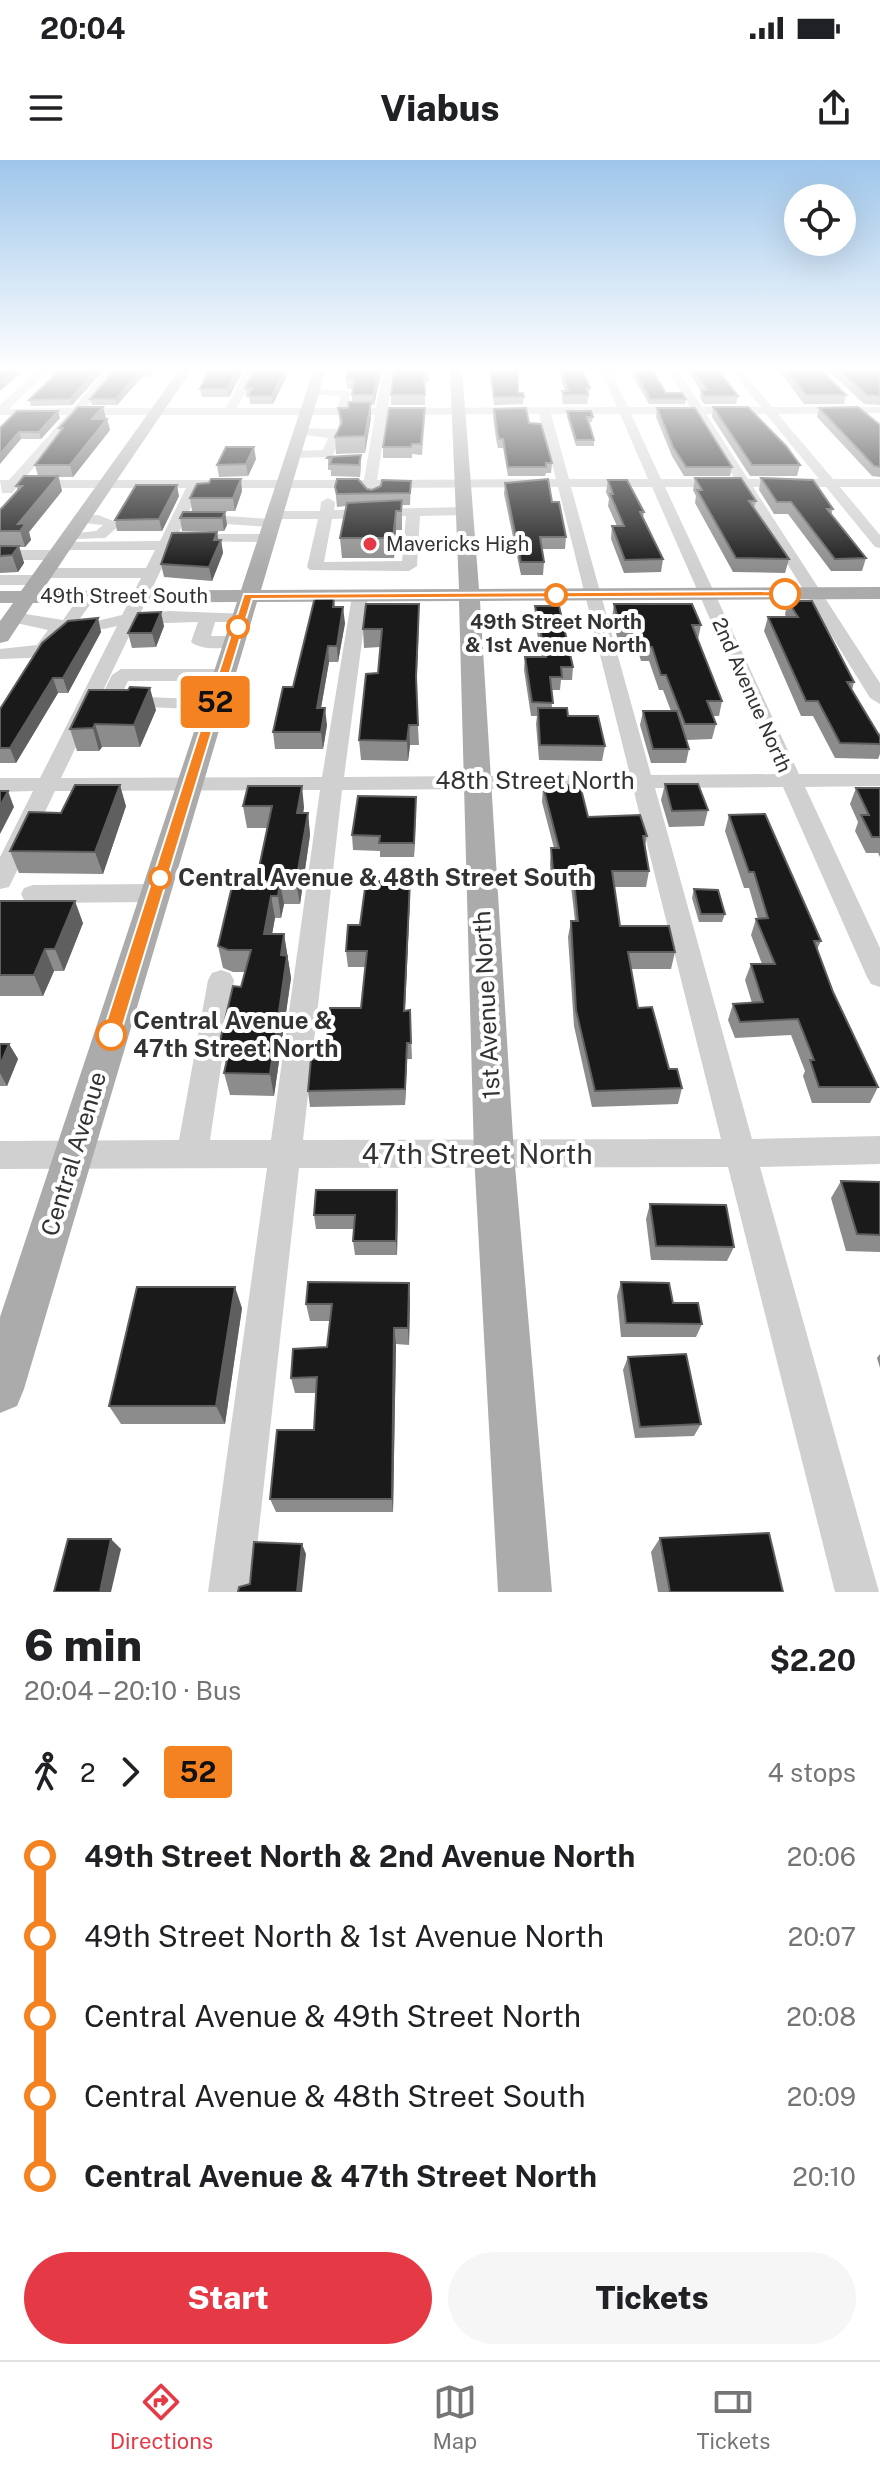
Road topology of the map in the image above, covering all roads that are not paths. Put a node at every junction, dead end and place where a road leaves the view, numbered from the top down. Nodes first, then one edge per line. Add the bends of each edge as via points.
1 (53, 436) edge
2 (139, 436) edge
3 (298, 436) edge
4 (333, 436) edge
5 (375, 436) edge
6 (460, 436) edge
7 (551, 436) edge
8 (636, 436) edge
9 (713, 436) edge
10 (791, 436) edge
11 (291, 458) junction
12 (336, 460) edge
13 (320, 462) junction
14 (564, 483) junction
15 (656, 483) junction
16 (741, 483) junction
17 (830, 483) junction
18 (880, 483) edge
19 (6, 484) edge
20 (103, 484) junction
21 (195, 484) junction
22 (283, 484) junction
23 (325, 484) junction
24 (370, 484) junction
25 (463, 484) junction
26 (0, 498) edge
27 (464, 511) junction
28 (413, 512) junction
29 (371, 513) junction
30 (326, 515) junction
31 (178, 518) junction
32 (79, 519) junction
33 (270, 525) junction
34 (243, 531) junction
35 (880, 544) edge
36 (160, 554) junction
37 (0, 555) edge
38 (39, 566) edge
39 (409, 566) junction
40 (880, 593) edge
41 (706, 594) junction
42 (812, 594) junction
43 (469, 595) junction
44 (594, 595) junction
45 (88, 596) junction
46 (139, 596) junction
47 (198, 596) junction
48 (360, 596) junction
49 (403, 596) junction
50 (0, 597) edge
51 (13, 617) junction
52 (128, 618) junction
53 (225, 618) junction
54 (67, 626) junction
55 (0, 636) edge
56 (0, 654) edge
57 (880, 698) edge
58 (789, 780) junction
59 (880, 780) edge
60 (478, 781) junction
61 (642, 781) junction
62 (332, 783) junction
63 (190, 784) junction
64 (0, 785) edge
65 (48, 785) junction
66 (0, 881) edge
67 (156, 893) junction
68 (33, 894) dead end
69 (880, 977) edge
70 (221, 980) dead end
71 (880, 1150) edge
72 (742, 1153) junction
73 (494, 1154) junction
74 (0, 1155) edge
75 (74, 1155) junction
76 (192, 1155) junction
77 (286, 1155) junction
78 (0, 1389) edge
79 (230, 1592) edge
80 (525, 1592) edge
81 (857, 1592) edge

1 - 19 street
2 - 20 main road
3 - 11 main road, Central Avenue
4 - 11 street via 328,454
5 - 24 street via 368,460
6 - 25 main road, 1st Avenue North
7 - 14 street
8 - 15 street, 2nd Avenue North
9 - 16 street
10 - 17 street
11 - 13 street
11 - 22 main road, Central Avenue
12 - 13 street
13 - 23 street
14 - 15 street
14 - 25 street
14 - 44 street
15 - 16 street
15 - 41 street, 2nd Avenue North
16 - 17 street
16 - 42 street
17 - 18 street
17 - 35 street
19 - 20 street
19 - 26 street
20 - 21 street
20 - 32 main road
21 - 22 street
21 - 31 street
22 - 23 street
22 - 33 main road, Central Avenue
23 - 24 street
23 - 30 street
24 - 25 street
24 - 29 street
25 - 27 main road, 1st Avenue North
27 - 28 street
27 - 43 main road, 1st Avenue North
28 - 29 street
28 - 39 street
29 - 30 street
30 - 33 street
30 - 39 street via 315,567
31 - 34 street via 234,518
31 - 36 street
32 - 38 main road
32 - 38 street via 114,524
33 - 34 street
33 - 53 main road, Central Avenue
34 - 36 street
36 - 38 street
36 - 38 street
36 - 46 street
37 - 38 street
38 - 45 main road, 49th Street South
38 - 50 main road, 49th Street South
38 - 51 main road
39 - 49 street
40 - 42 main road, 49th Street South
41 - 42 main road, 49th Street South
41 - 44 main road, 49th Street South
41 - 58 street, 2nd Avenue North
42 - 57 street
43 - 44 main road, 49th Street South
43 - 49 main road, 49th Street South
43 - 60 main road, 1st Avenue North
44 - 61 street
45 - 46 main road, 49th Street South
45 - 54 street
46 - 47 main road, 49th Street South
46 - 52 street
47 - 53 main road, 49th Street South
47 - 53 street
48 - 49 main road, 49th Street South
48 - 53 main road, 49th Street South
48 - 62 street
51 - 54 street
51 - 55 main road
52 - 53 street
52 - 54 street via 98,626
52 - 65 street
53 - 63 main road, Central Avenue via 219,689
54 - 56 street via 56,630 43,649
58 - 59 street, 48th Street North
58 - 61 street, 48th Street North
58 - 69 street, 2nd Avenue North
60 - 61 street, 48th Street North
60 - 62 street, 48th Street North
60 - 73 main road, 1st Avenue North
61 - 72 street
62 - 63 street, 48th Street North
62 - 77 street
63 - 65 street, 48th Street North
63 - 67 main road, Central Avenue
64 - 65 street, 48th Street North
65 - 66 street
67 - 68 street
67 - 75 main road, Central Avenue
70 - 76 street
71 - 72 street, 47th Street North
72 - 73 street, 47th Street North
72 - 81 street
73 - 77 street, 47th Street North
73 - 80 main road, 1st Avenue North
74 - 75 street, 47th Street North
75 - 76 street, 47th Street North
75 - 78 main road, Central Avenue
76 - 77 street, 47th Street North
77 - 79 street

